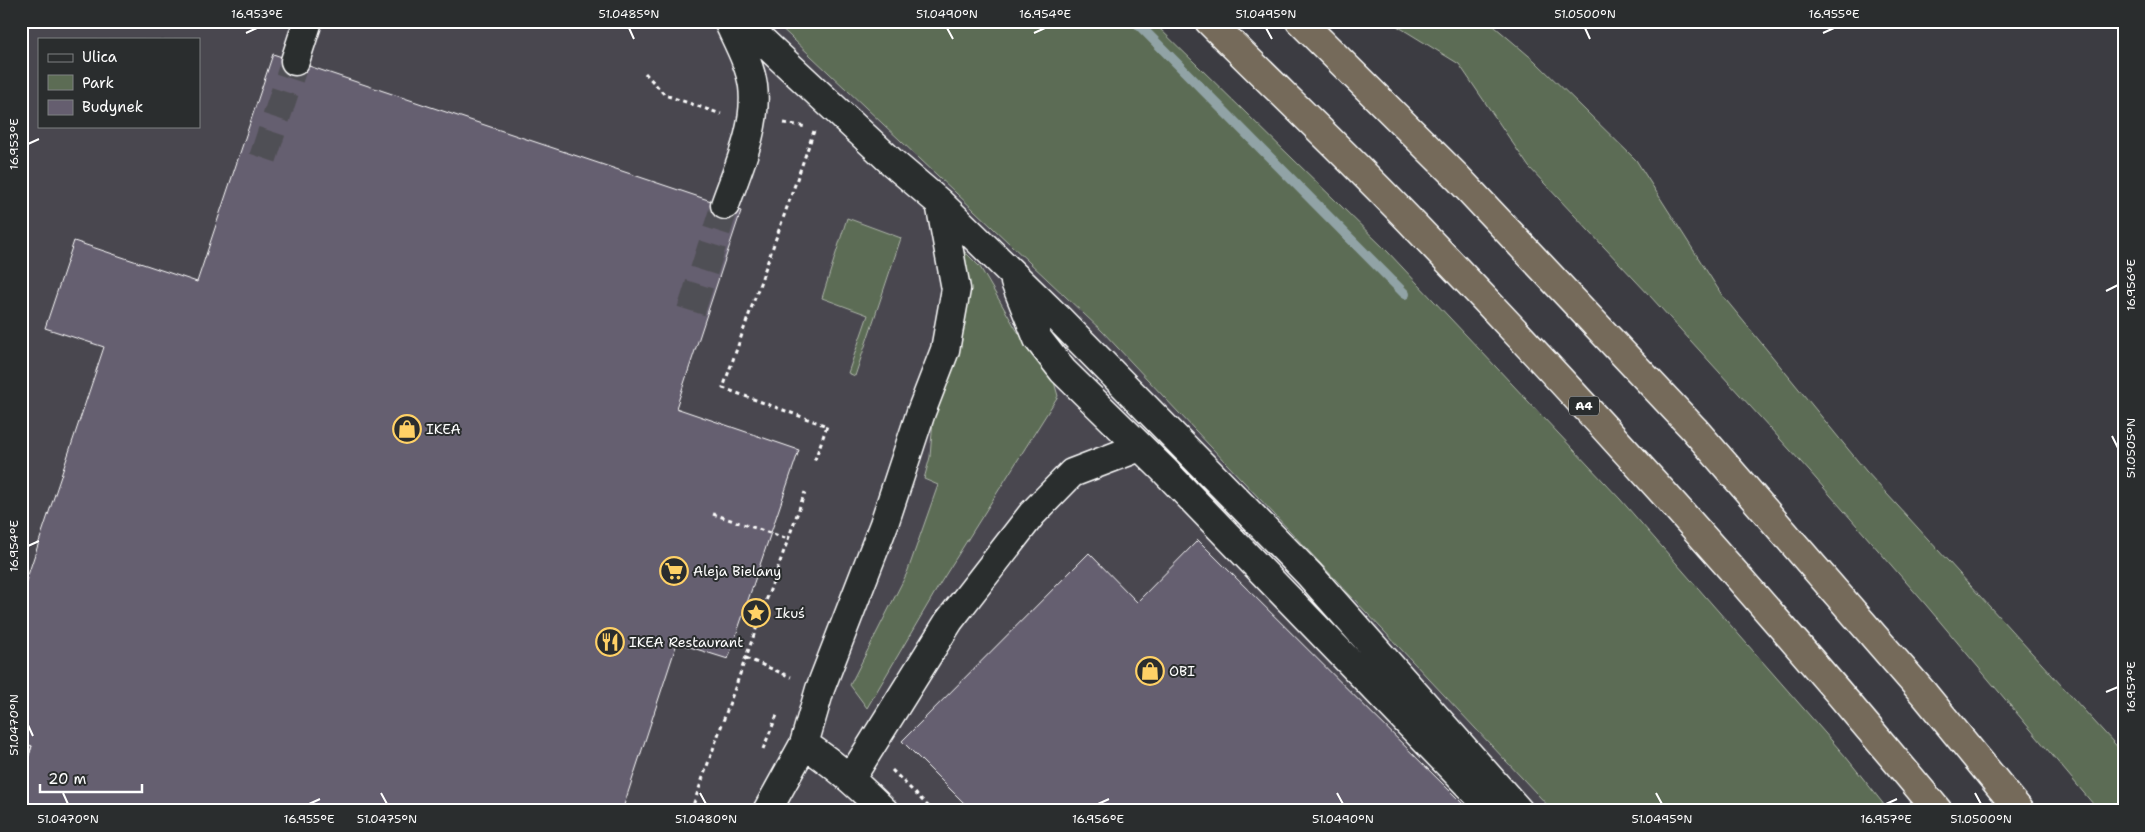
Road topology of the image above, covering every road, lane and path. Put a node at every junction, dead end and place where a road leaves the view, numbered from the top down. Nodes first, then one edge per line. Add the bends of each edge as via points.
1 (308, 21) edge
2 (728, 21) edge
3 (741, 21) edge
4 (1209, 21) edge
5 (1300, 21) edge
6 (294, 61) tunnel mouth
7 (645, 73) dead end
8 (751, 123) junction
9 (940, 203) junction
10 (725, 205) tunnel mouth
11 (1011, 273) junction
12 (1140, 447) junction
13 (814, 462) dead end
14 (804, 492) dead end
15 (713, 514) dead end
16 (788, 539) junction
17 (746, 658) junction
18 (794, 678) dead end
19 (779, 712) dead end
20 (804, 744) junction
21 (760, 756) dead end
22 (888, 766) dead end
23 (851, 778) junction
24 (691, 811) edge
25 (767, 811) edge
26 (884, 811) edge
27 (933, 811) edge
28 (1518, 811) edge
29 (1938, 811) edge
30 (2020, 811) edge

1 - 6 lane
2 - 8 lane via 753,85
3 - 9 lane
4 - 29 highway, A4 via 1414,224 1645,471
5 - 30 highway via 1458,178 1694,429 1925,695
7 - 8 path via 666,95
8 - 10 lane
8 - 13 path via 779,122 815,128 723,388 827,426
9 - 11 lane
9 - 20 lane via 956,290 945,350 884,524 820,689
11 - 12 lane via 1038,338 1063,371
11 - 28 lane via 1309,574
12 - 23 lane via 1072,473 1032,514 949,621
12 - 28 lane via 1482,800
14 - 16 path
15 - 16 path
16 - 17 path
17 - 18 path
17 - 24 path
19 - 21 path
20 - 23 lane
20 - 25 lane
22 - 27 path
23 - 26 lane

